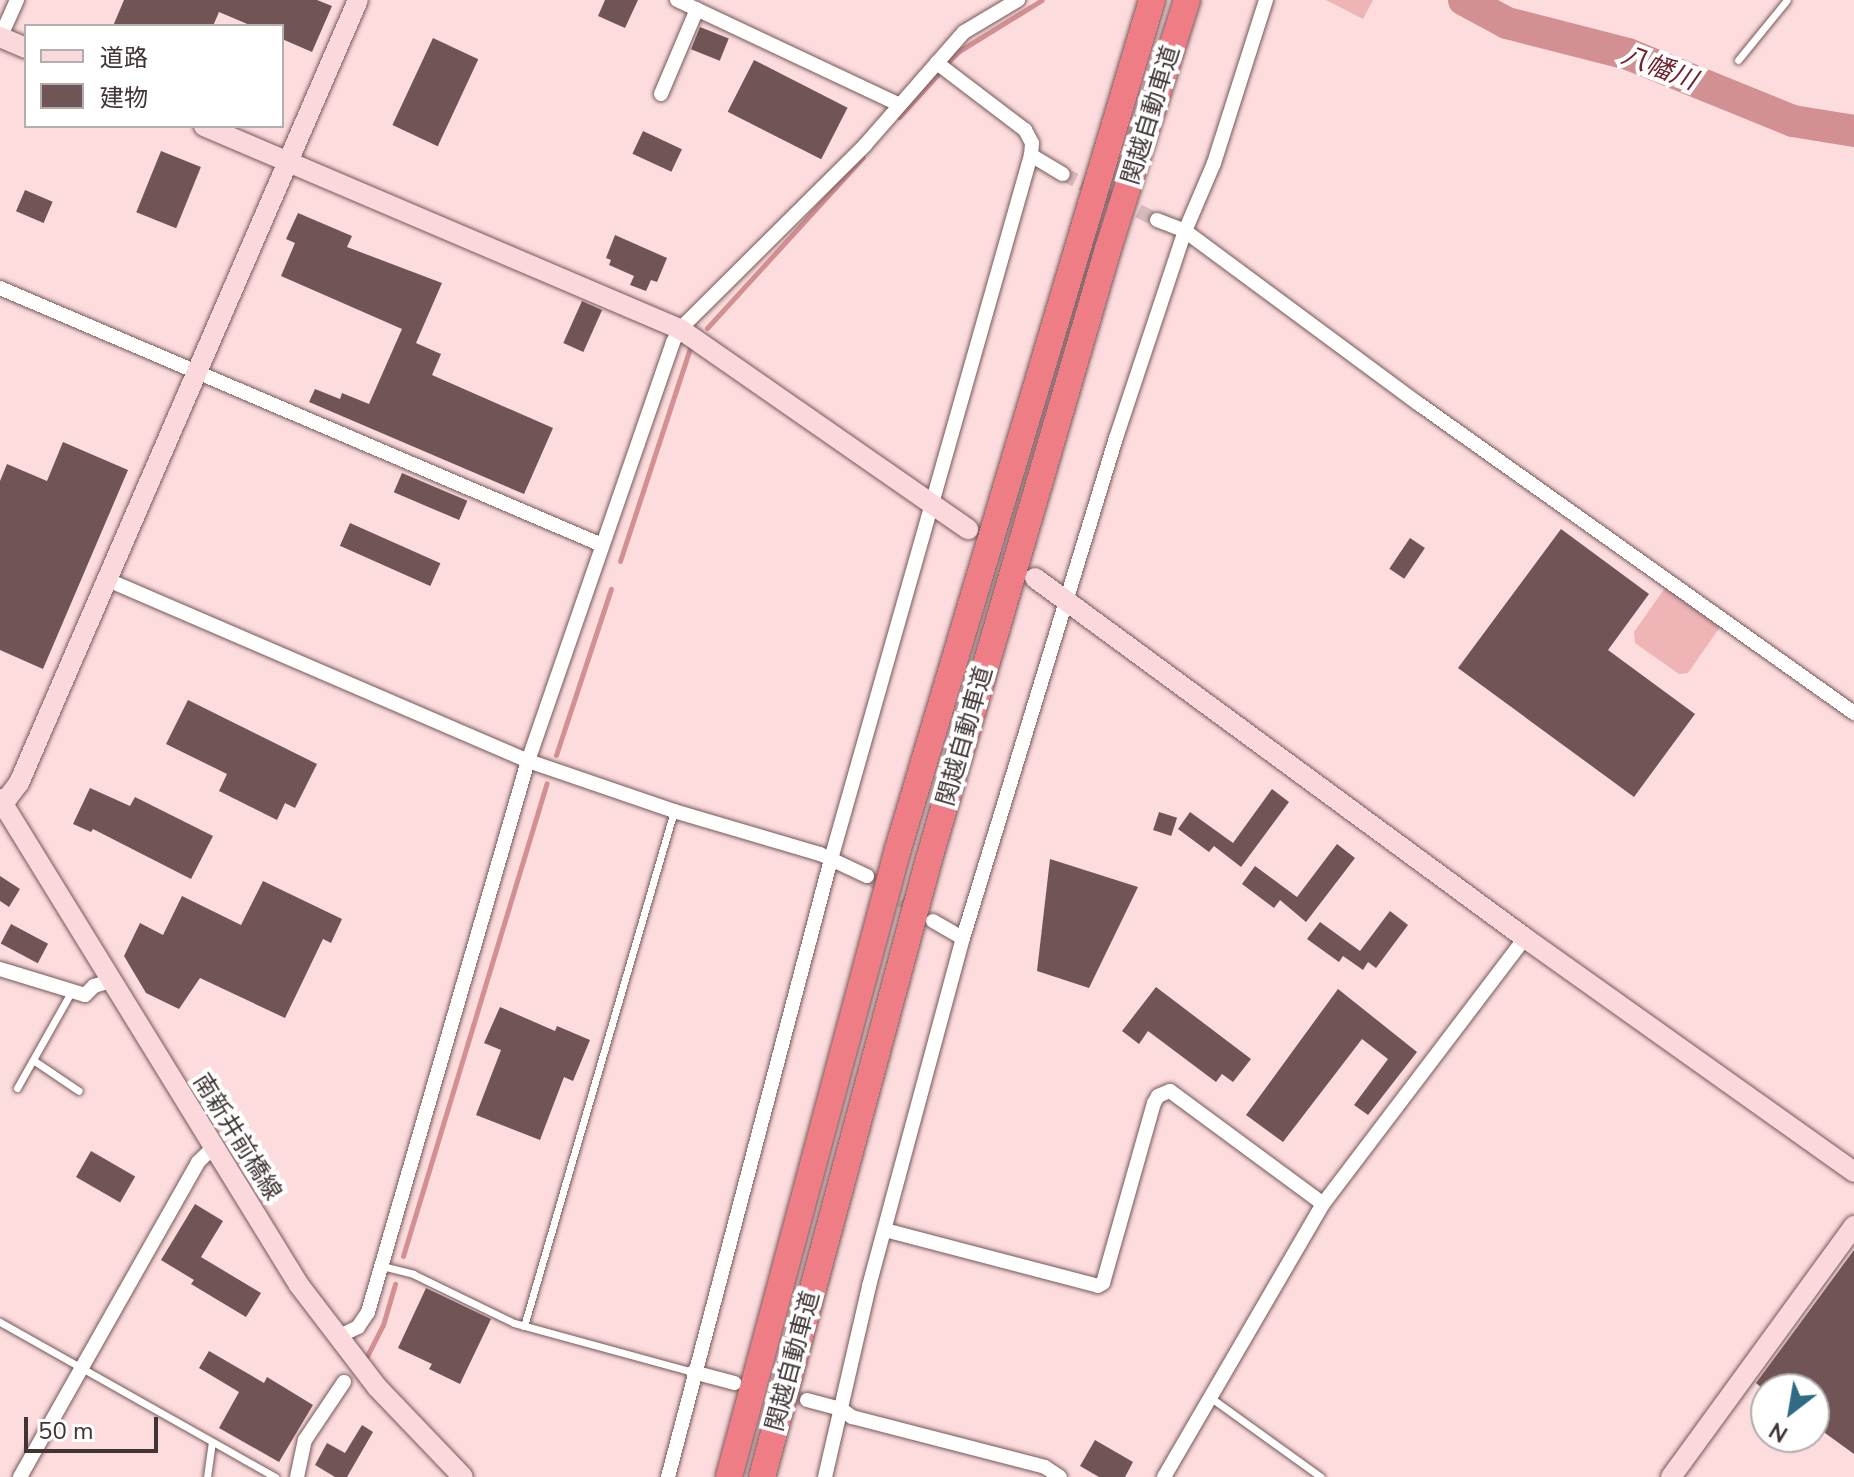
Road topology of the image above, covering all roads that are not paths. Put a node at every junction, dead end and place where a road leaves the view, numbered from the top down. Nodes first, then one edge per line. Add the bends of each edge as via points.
1 (17, 0) edge
2 (358, 0) edge
3 (677, 0) edge
4 (1018, 0) edge
5 (1152, 0) edge
6 (1187, 0) edge
7 (1266, 0) edge
8 (1787, 0) edge
9 (697, 9) junction
10 (0, 38) edge
11 (24, 47) edge
12 (1738, 60) dead end
13 (937, 63) junction
14 (661, 94) dead end
15 (900, 105) junction
16 (209, 128) edge
17 (1031, 155) junction
18 (288, 163) junction
19 (1063, 174) tunnel mouth
20 (1157, 220) tunnel mouth
21 (1185, 231) junction
22 (0, 288) edge
23 (680, 329) junction
24 (197, 371) junction
25 (935, 504) junction
26 (968, 529) dead end
27 (602, 545) junction
28 (1035, 578) dead end
29 (108, 580) junction
30 (1066, 601) junction
31 (1854, 713) edge
32 (528, 761) junction
33 (2, 802) edge
34 (674, 811) junction
35 (831, 859) junction
36 (867, 876) tunnel mouth
37 (933, 921) tunnel mouth
38 (963, 938) junction
39 (1525, 938) junction
40 (0, 969) edge
41 (110, 981) junction
42 (71, 992) junction
43 (33, 1060) junction
44 (17, 1088) dead end
45 (79, 1091) dead end
46 (213, 1148) junction
47 (1854, 1172) edge
48 (1323, 1204) junction
49 (1854, 1226) edge
50 (885, 1230) junction
51 (382, 1266) junction
52 (0, 1322) edge
53 (524, 1326) junction
54 (337, 1337) junction
55 (82, 1369) junction
56 (693, 1372) junction
57 (344, 1382) dead end
58 (735, 1383) tunnel mouth
59 (1211, 1398) junction
60 (807, 1400) tunnel mouth
61 (841, 1409) junction
62 (212, 1442) junction
63 (20, 1477) edge
64 (207, 1477) edge
65 (275, 1477) edge
66 (297, 1477) edge
67 (463, 1477) edge
68 (668, 1477) edge
69 (729, 1477) edge
70 (762, 1477) edge
71 (825, 1477) edge
72 (1060, 1477) edge
73 (1164, 1477) edge
74 (1321, 1477) edge
75 (1671, 1477) edge

1 - 10 street
2 - 18 street
3 - 9 street
4 - 13 street via 964,32
5 - 69 highway, 関越自動車道 via 898,849
6 - 70 highway, 関越自動車道 via 929,859
7 - 21 street via 1214,163
8 - 12 lane
9 - 14 street
9 - 15 street
10 - 11 street
13 - 15 street
13 - 17 street via 1025,130
15 - 23 street
16 - 18 street
17 - 19 street
17 - 25 street
18 - 23 street
18 - 24 street
20 - 21 street
21 - 30 street
21 - 31 street
22 - 24 street
23 - 25 street
23 - 27 street
24 - 27 street
24 - 29 street
25 - 26 street
25 - 35 street
27 - 32 street
28 - 30 street
29 - 32 street
29 - 33 street via 19,783
30 - 38 street
30 - 39 street
32 - 34 street
32 - 51 street
33 - 41 street, 南新井前橋線
34 - 35 street
34 - 53 lane
35 - 36 street
35 - 56 street
37 - 38 street
38 - 50 street
39 - 47 street
39 - 48 street
40 - 42 street
41 - 42 street via 85,995
41 - 46 street, 南新井前橋線
42 - 43 lane
43 - 44 lane
43 - 45 lane
46 - 54 street, 南新井前橋線
46 - 55 street via 198,1162
48 - 50 street via 1170,1091 1154,1103 1098,1286
48 - 59 street
49 - 75 street
50 - 61 street
51 - 53 lane via 413,1274
51 - 54 street via 368,1312 358,1327
52 - 55 lane
53 - 56 lane
54 - 67 street, 南新井前橋線 via 396,1409
55 - 62 lane
55 - 63 street
56 - 58 street
56 - 68 street
57 - 66 street via 305,1440
59 - 73 street
59 - 74 lane
60 - 61 street
61 - 71 street
61 - 72 street via 852,1417 1045,1467
62 - 64 lane
62 - 65 lane

